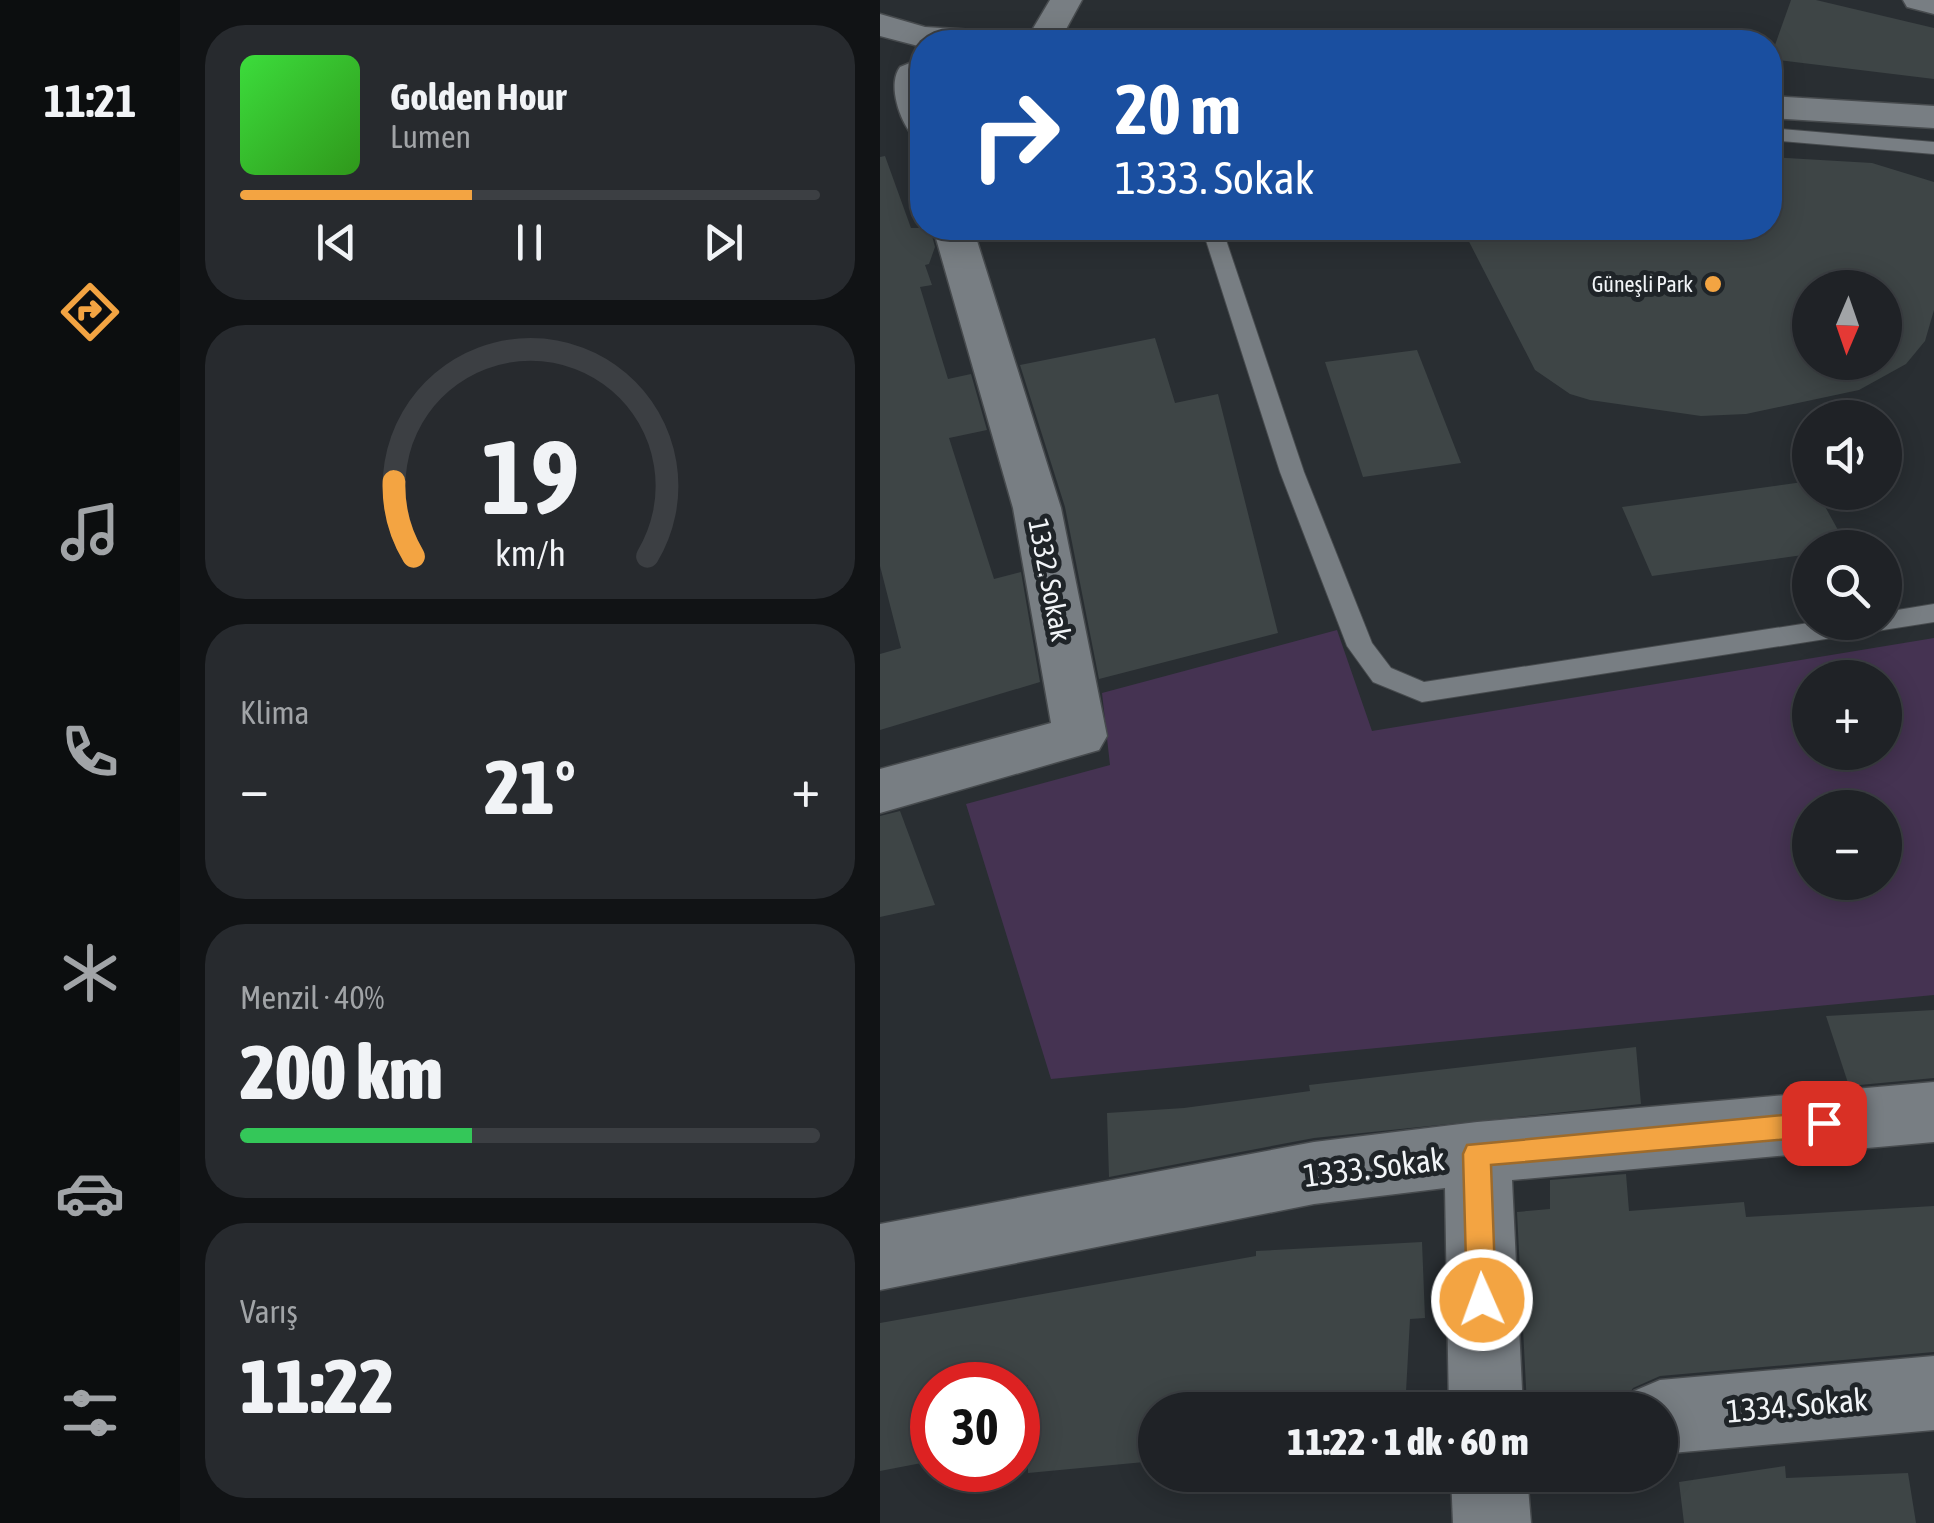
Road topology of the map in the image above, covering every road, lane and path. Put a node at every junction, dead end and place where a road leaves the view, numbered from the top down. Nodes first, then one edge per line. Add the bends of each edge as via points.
1 (1066, 0) edge
2 (1919, 0) edge
3 (1934, 4) edge
4 (880, 24) edge
5 (1049, 30) edge
6 (910, 35) edge
7 (880, 55) edge
8 (910, 57) edge
9 (1782, 88) edge
10 (1782, 107) edge
11 (1928, 112) edge
12 (1782, 135) edge
13 (1934, 148) edge
14 (958, 240) edge
15 (1217, 240) edge
16 (1934, 614) edge
17 (1902, 619) edge
18 (1792, 636) edge
19 (880, 791) edge
20 (1934, 1112) edge
21 (1477, 1154) junction
22 (880, 1257) edge
23 (1485, 1392) edge
24 (1934, 1393) edge
25 (1678, 1415) edge
26 (1490, 1492) edge
27 (1492, 1523) edge

1 - 5 street
2 - 3 street
4 - 6 street
7 - 8 street
9 - 11 street
10 - 11 street
12 - 13 lane
14 - 19 street, 1332. Sokak via 1037,508 1080,736
15 - 18 lane via 1292,472 1360,646 1382,675 1422,692
16 - 17 lane
20 - 21 street, 1333. Sokak
21 - 22 street, 1333. Sokak via 1314,1173
21 - 23 street
24 - 25 street, 1334. Sokak
26 - 27 street

